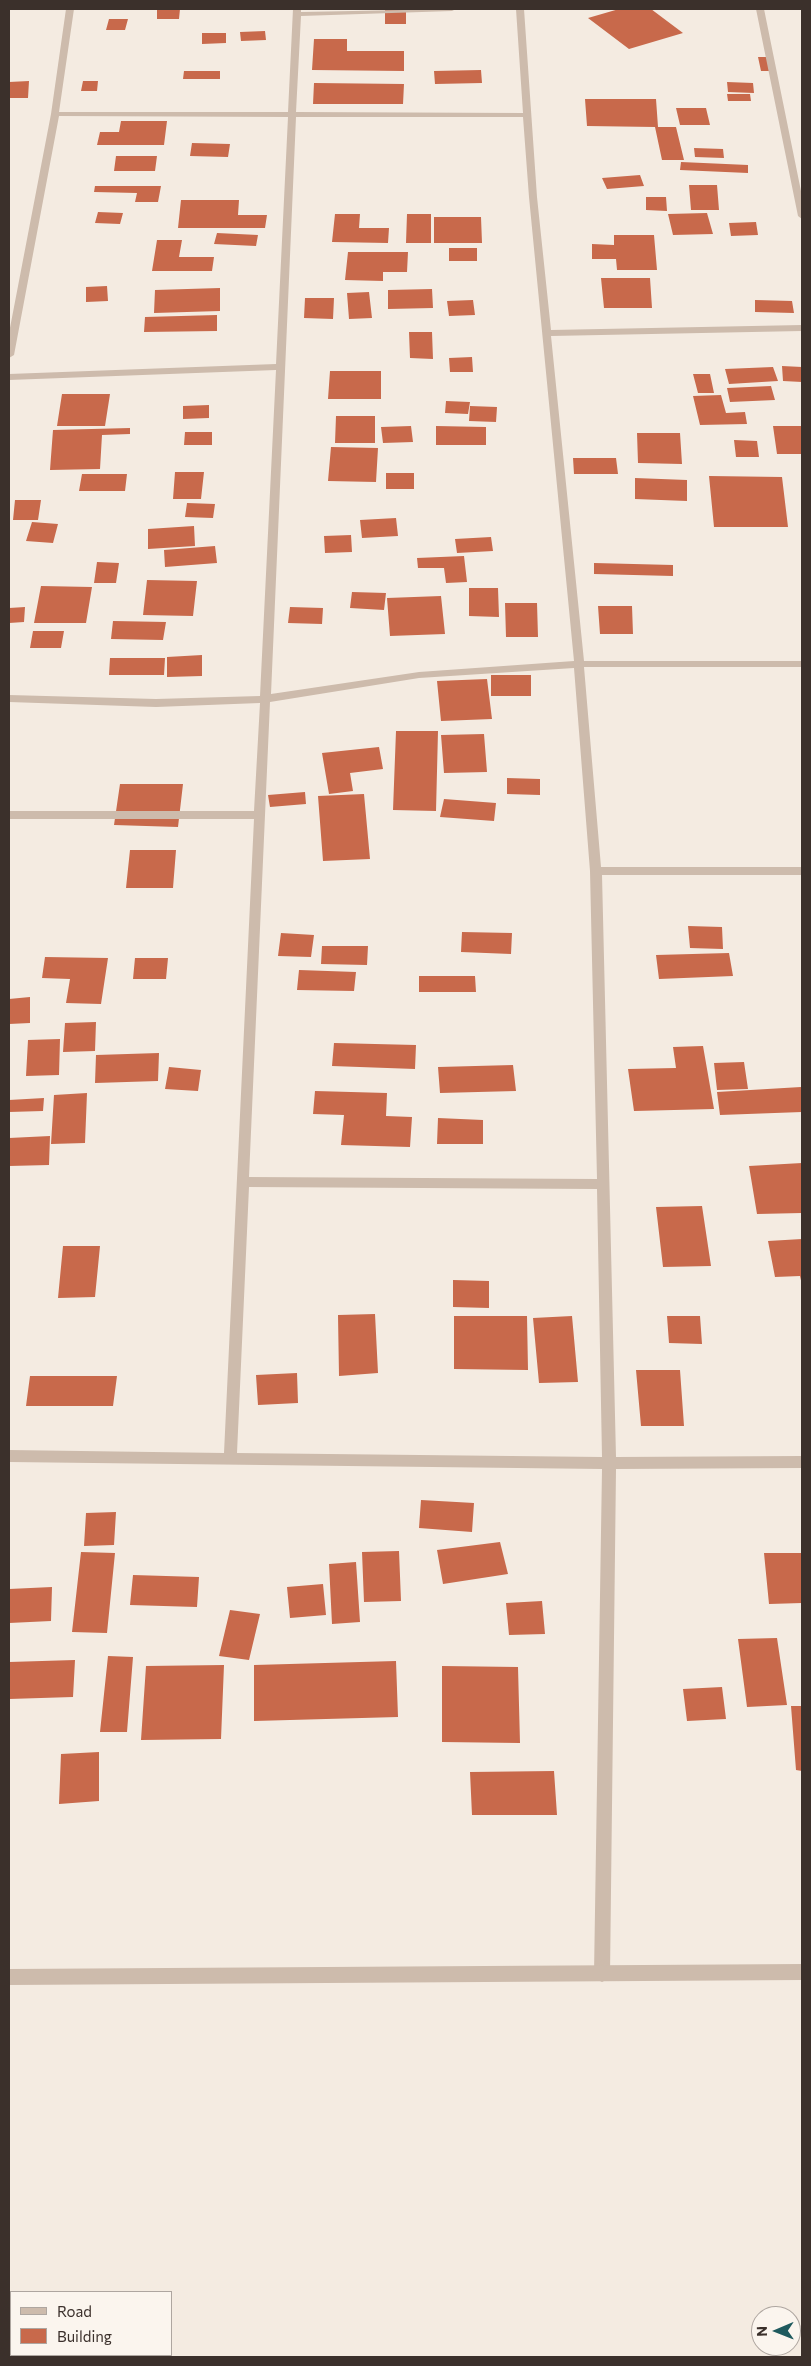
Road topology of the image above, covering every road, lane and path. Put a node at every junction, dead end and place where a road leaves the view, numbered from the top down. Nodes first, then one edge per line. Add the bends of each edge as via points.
1 (70, 9) edge
2 (452, 9) edge
3 (520, 9) edge
4 (760, 9) edge
5 (296, 11) edge
6 (55, 114) junction
7 (292, 114) junction
8 (527, 115) junction
9 (802, 216) edge
10 (802, 328) edge
11 (547, 333) junction
12 (10, 340) edge
13 (9, 355) edge
14 (280, 367) junction
15 (9, 377) edge
16 (579, 664) junction
17 (802, 664) edge
18 (9, 698) edge
19 (264, 699) junction
20 (260, 815) junction
21 (9, 816) edge
22 (596, 871) junction
23 (802, 871) edge
24 (244, 1182) junction
25 (603, 1184) junction
26 (9, 1456) edge
27 (230, 1460) junction
28 (802, 1462) edge
29 (608, 1463) junction
30 (802, 1972) edge
31 (602, 1974) junction
32 (9, 1977) edge

1 - 6 street
2 - 5 street
3 - 8 street
4 - 9 street
5 - 7 street
6 - 7 street
6 - 12 street
7 - 8 street
7 - 14 street
8 - 11 street
10 - 11 street
11 - 16 street
12 - 13 street
14 - 15 street
14 - 19 street
16 - 17 street
16 - 19 street via 419,675
16 - 22 street
18 - 19 street via 156,703
19 - 20 street
20 - 21 street
20 - 24 street
22 - 23 street
22 - 25 street
24 - 25 street
24 - 27 street
25 - 29 street
26 - 27 street
27 - 29 street
28 - 29 street
29 - 31 street
30 - 31 street
31 - 32 street

